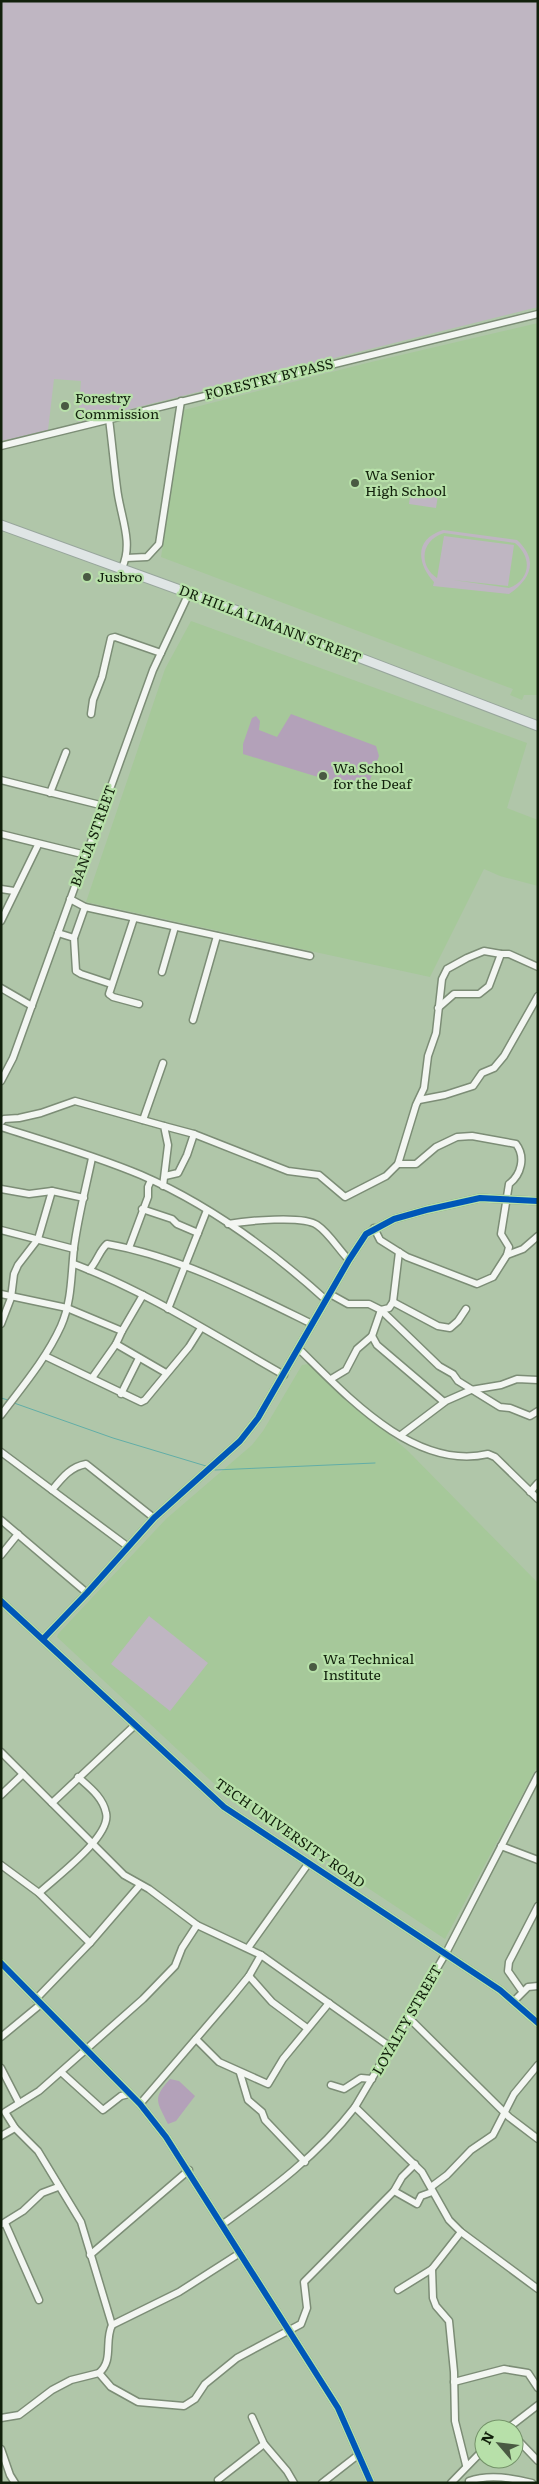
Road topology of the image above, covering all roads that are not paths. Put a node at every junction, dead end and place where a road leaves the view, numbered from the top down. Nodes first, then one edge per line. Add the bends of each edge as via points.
1 (538, 314) edge
2 (181, 401) junction
3 (109, 419) junction
4 (1, 446) edge
5 (1, 525) edge
6 (126, 558) junction
7 (122, 568) junction
8 (189, 593) junction
9 (161, 653) junction
10 (91, 714) dead end
11 (538, 726) edge
12 (66, 752) dead end
13 (1, 780) edge
14 (50, 793) junction
15 (104, 806) junction
16 (1, 834) edge
17 (38, 845) junction
18 (86, 855) junction
19 (1, 889) edge
20 (14, 892) junction
21 (70, 899) junction
22 (85, 907) junction
23 (134, 918) junction
24 (1, 921) edge
25 (175, 927) junction
26 (58, 933) junction
27 (217, 936) junction
28 (74, 938) junction
29 (501, 954) junction
30 (310, 956) dead end
31 (538, 967) edge
32 (162, 972) dead end
33 (111, 984) junction
34 (1, 988) edge
35 (538, 996) edge
36 (139, 1004) dead end
37 (32, 1006) junction
38 (438, 1008) junction
39 (193, 1020) dead end
40 (163, 1063) dead end
41 (1, 1081) edge
42 (419, 1100) junction
43 (143, 1120) junction
44 (1, 1122) edge
45 (1, 1126) edge
46 (164, 1126) junction
47 (194, 1134) junction
48 (92, 1158) junction
49 (398, 1164) junction
50 (165, 1176) junction
51 (152, 1180) junction
52 (163, 1186) junction
53 (1, 1188) edge
54 (52, 1192) junction
55 (84, 1198) junction
56 (506, 1198) junction
57 (538, 1201) edge
58 (142, 1210) junction
59 (207, 1210) junction
60 (228, 1224) junction
61 (374, 1228) junction
62 (1, 1230) edge
63 (198, 1233) junction
64 (538, 1236) edge
65 (38, 1239) junction
66 (129, 1248) junction
67 (74, 1249) junction
68 (399, 1252) junction
69 (507, 1255) junction
70 (349, 1260) junction
71 (74, 1264) junction
72 (186, 1266) junction
73 (89, 1270) junction
74 (1, 1294) edge
75 (330, 1294) junction
76 (143, 1295) junction
77 (11, 1298) junction
78 (326, 1300) junction
79 (393, 1302) junction
80 (67, 1308) junction
81 (466, 1308) dead end
82 (168, 1309) junction
83 (381, 1310) junction
84 (1, 1324) edge
85 (312, 1324) junction
86 (201, 1328) junction
87 (122, 1331) junction
88 (372, 1336) junction
89 (116, 1344) junction
90 (299, 1349) junction
91 (45, 1356) junction
92 (139, 1358) junction
93 (166, 1374) junction
94 (284, 1375) junction
95 (92, 1378) junction
96 (331, 1379) junction
97 (538, 1380) edge
98 (471, 1390) junction
99 (121, 1394) junction
100 (444, 1402) junction
101 (538, 1411) edge
102 (1, 1415) edge
103 (402, 1435) junction
104 (1, 1452) edge
105 (538, 1483) edge
106 (52, 1490) junction
107 (530, 1492) junction
108 (538, 1499) edge
109 (154, 1518) junction
110 (1, 1520) edge
111 (18, 1534) junction
112 (127, 1546) junction
113 (1, 1555) edge
114 (87, 1593) junction
115 (2, 1603) edge
116 (43, 1639) junction
117 (134, 1726) junction
118 (1, 1752) edge
119 (23, 1774) junction
120 (538, 1775) edge
121 (78, 1777) junction
122 (1, 1794) edge
123 (52, 1803) junction
124 (92, 1844) junction
125 (501, 1846) junction
126 (538, 1860) edge
127 (308, 1864) junction
128 (1, 1865) edge
129 (140, 1885) junction
130 (39, 1892) junction
131 (538, 1906) edge
132 (197, 1925) junction
133 (90, 1943) junction
134 (248, 1948) junction
135 (446, 1953) junction
136 (261, 1955) junction
137 (1, 1963) edge
138 (249, 1976) junction
139 (538, 1986) edge
140 (522, 1990) junction
141 (36, 1999) junction
142 (514, 2001) junction
143 (329, 2003) junction
144 (41, 2004) junction
145 (409, 2018) junction
146 (538, 2023) edge
147 (307, 2028) junction
148 (1, 2037) edge
149 (196, 2039) junction
150 (392, 2048) junction
151 (85, 2049) junction
152 (538, 2065) edge
153 (1, 2068) edge
154 (61, 2072) junction
155 (240, 2074) junction
156 (372, 2079) junction
157 (331, 2085) dead end
158 (129, 2094) junction
159 (19, 2103) junction
160 (140, 2104) junction
161 (355, 2107) junction
162 (505, 2113) junction
163 (15, 2128) junction
164 (1, 2136) edge
165 (538, 2139) edge
166 (305, 2162) junction
167 (415, 2164) junction
168 (189, 2170) junction
169 (58, 2186) junction
170 (432, 2190) junction
171 (394, 2192) junction
172 (3, 2223) edge
173 (223, 2224) junction
174 (462, 2232) junction
175 (240, 2253) junction
176 (90, 2255) junction
177 (432, 2269) junction
178 (538, 2289) edge
179 (398, 2290) dead end
180 (40, 2300) dead end
181 (112, 2325) junction
182 (289, 2330) junction
183 (99, 2373) junction
184 (454, 2382) junction
185 (538, 2388) edge
186 (538, 2405) edge
187 (252, 2417) dead end
188 (1, 2418) edge
189 (520, 2419) edge
190 (264, 2444) junction
191 (524, 2446) edge
192 (1, 2450) edge
193 (358, 2455) junction
194 (474, 2458) edge
195 (538, 2461) edge
196 (466, 2465) junction
197 (461, 2473) junction
198 (218, 2480) dead end
199 (470, 2482) edge
200 (15, 2483) edge
201 (294, 2483) edge
202 (322, 2483) edge
203 (371, 2483) edge
204 (451, 2483) edge
205 (532, 2483) edge

1 - 2 street, FORESTRY BYPASS
2 - 3 street, FORESTRY BYPASS
2 - 6 street via 159,544 147,557
3 - 4 street, FORESTRY BYPASS
3 - 6 street via 127,538
5 - 7 highway, DR HILLA LIMANN STREET
6 - 7 street
7 - 8 highway, DR HILLA LIMANN STREET
8 - 9 street, BANJA STREET
8 - 11 highway, DR HILLA LIMANN STREET
9 - 10 street via 111,638
9 - 15 street, BANJA STREET
12 - 14 street
13 - 14 street
14 - 15 street
15 - 18 street, BANJA STREET
16 - 17 street
17 - 18 street
17 - 20 street
18 - 21 street, BANJA STREET
19 - 20 street
20 - 24 street
21 - 22 street
21 - 26 street, BANJA STREET
22 - 23 street
22 - 28 street
23 - 25 street
23 - 33 street
25 - 27 street
25 - 32 street
26 - 28 street
26 - 37 street, BANJA STREET
27 - 30 street
27 - 39 street
28 - 33 street via 76,970
29 - 31 street via 509,954
29 - 38 street via 488,986 479,994 454,994
29 - 38 street via 484,951 447,969 439,992
33 - 36 street via 109,994 113,997
34 - 37 street
35 - 42 street via 494,1068 482,1073 473,1086
37 - 41 street, BANJA STREET
38 - 42 street
40 - 43 street
42 - 49 street
43 - 44 street via 76,1101
43 - 46 street
45 - 48 street
46 - 47 street
46 - 50 street via 168,1145
47 - 49 street via 288,1171 319,1175 345,1197 386,1176
47 - 50 street via 178,1173
48 - 51 street
48 - 55 street
49 - 56 street via 416,1164 436,1147 457,1137 472,1136 516,1144 520,1149 521,1163 517,1178 509,1184
50 - 52 street
51 - 52 street
51 - 58 street
52 - 59 street
53 - 54 street via 29,1194
54 - 55 street
54 - 65 street
55 - 67 street
56 - 57 street
56 - 61 street via 480,1198 426,1210
56 - 69 street via 501,1234 509,1247
58 - 63 street via 172,1218 177,1224
58 - 66 street
59 - 60 street
59 - 63 street
60 - 70 street via 250,1220 304,1219 317,1225
60 - 78 street via 271,1252
61 - 68 street via 377,1238
61 - 70 street via 366,1234
62 - 65 street
63 - 72 street
64 - 69 street via 523,1249
65 - 67 street
65 - 77 street via 18,1265
66 - 72 street
66 - 73 street via 108,1244
67 - 71 street
68 - 69 street via 477,1284 493,1277
68 - 79 street
70 - 75 street
71 - 73 street
71 - 80 street
72 - 82 street
72 - 85 street
73 - 76 street
74 - 77 street
75 - 78 street
75 - 83 street via 348,1304 369,1304
76 - 82 street
76 - 87 street
77 - 80 street
77 - 84 street
78 - 85 street
79 - 81 street via 438,1326 450,1328
79 - 83 street
80 - 87 street
80 - 91 street
82 - 86 street
83 - 88 street
83 - 98 street via 439,1366
85 - 90 street
86 - 93 street
86 - 94 street
87 - 89 street
88 - 96 street via 357,1349 346,1370
88 - 100 street via 377,1345
89 - 92 street
89 - 95 street
90 - 94 street
90 - 96 street
91 - 95 street
91 - 102 street
92 - 93 street
92 - 99 street
93 - 99 street via 141,1402
94 - 109 street via 240,1441
95 - 99 street
96 - 103 street via 373,1419
97 - 98 street via 517,1379
98 - 100 street
98 - 101 street via 500,1407 530,1416
100 - 103 street
103 - 107 street via 431,1451 453,1456 488,1454 495,1457
104 - 106 street
105 - 107 street
106 - 109 street via 65,1474 86,1464
106 - 112 street
107 - 108 street
109 - 112 street
110 - 111 street
111 - 113 street
111 - 114 street
112 - 114 street
114 - 116 street
115 - 116 street, TECH UNIVERSITY ROAD
116 - 117 street, TECH UNIVERSITY ROAD
117 - 121 street
117 - 127 street, TECH UNIVERSITY ROAD via 224,1807
118 - 119 street
119 - 122 street
119 - 123 street
120 - 125 street, LOYALTY STREET
121 - 123 street
121 - 124 street via 100,1798 107,1814 106,1827
123 - 124 street
124 - 129 street via 124,1875
124 - 130 street
125 - 126 street
125 - 135 street, LOYALTY STREET
127 - 134 street
127 - 135 street, TECH UNIVERSITY ROAD
128 - 130 street
129 - 132 street
129 - 133 street
130 - 133 street
131 - 140 street via 509,1962 508,1971
132 - 134 street
132 - 151 street via 175,1966 143,1999
133 - 141 street
134 - 136 street
135 - 142 street, TECH UNIVERSITY ROAD
135 - 145 street, LOYALTY STREET
136 - 138 street
136 - 143 street
137 - 141 street
138 - 147 street via 272,2002
138 - 149 street
139 - 140 street
140 - 142 street
141 - 144 street
142 - 146 street, TECH UNIVERSITY ROAD
143 - 147 street
143 - 150 street
144 - 148 street
144 - 151 street
145 - 150 street, LOYALTY STREET
145 - 162 street
147 - 155 street via 283,2058 268,2084
149 - 155 street via 212,2058
149 - 160 street
150 - 156 street, LOYALTY STREET
151 - 154 street
151 - 158 street
152 - 162 street via 525,2079
153 - 159 street
154 - 158 street via 103,2110
154 - 159 street
155 - 166 street via 248,2100
156 - 157 street via 362,2078 344,2089
156 - 161 street, LOYALTY STREET
158 - 160 street
159 - 163 street via 5,2112
160 - 168 street
161 - 166 street, LOYALTY STREET
161 - 167 street
162 - 165 street
162 - 170 street via 493,2135 471,2150
163 - 164 street
163 - 169 street via 38,2151
166 - 173 street, LOYALTY STREET
167 - 170 street
167 - 171 street via 402,2177
168 - 173 street
168 - 176 street
169 - 172 street via 42,2193 23,2211
169 - 176 street via 81,2222
170 - 171 street via 417,2204
170 - 174 street via 449,2220
171 - 182 street via 304,2282 305,2318
172 - 180 street
173 - 175 street
174 - 177 street
174 - 178 street
175 - 181 street via 179,2292
175 - 182 street
176 - 181 street
177 - 179 street
177 - 184 street via 433,2298 449,2321
181 - 183 street via 107,2334 108,2360
182 - 183 street via 237,2358 184,2406 138,2402 111,2387
182 - 193 street via 338,2408
183 - 188 street via 71,2380 19,2415
184 - 185 street via 504,2369 528,2373
184 - 196 street via 455,2421
186 - 189 street
187 - 190 street
190 - 198 street
190 - 201 street
191 - 195 street
192 - 200 street
193 - 202 street
193 - 203 street
194 - 196 street
196 - 197 street
197 - 199 street
197 - 204 street
199 - 205 street via 478,2478 516,2479

